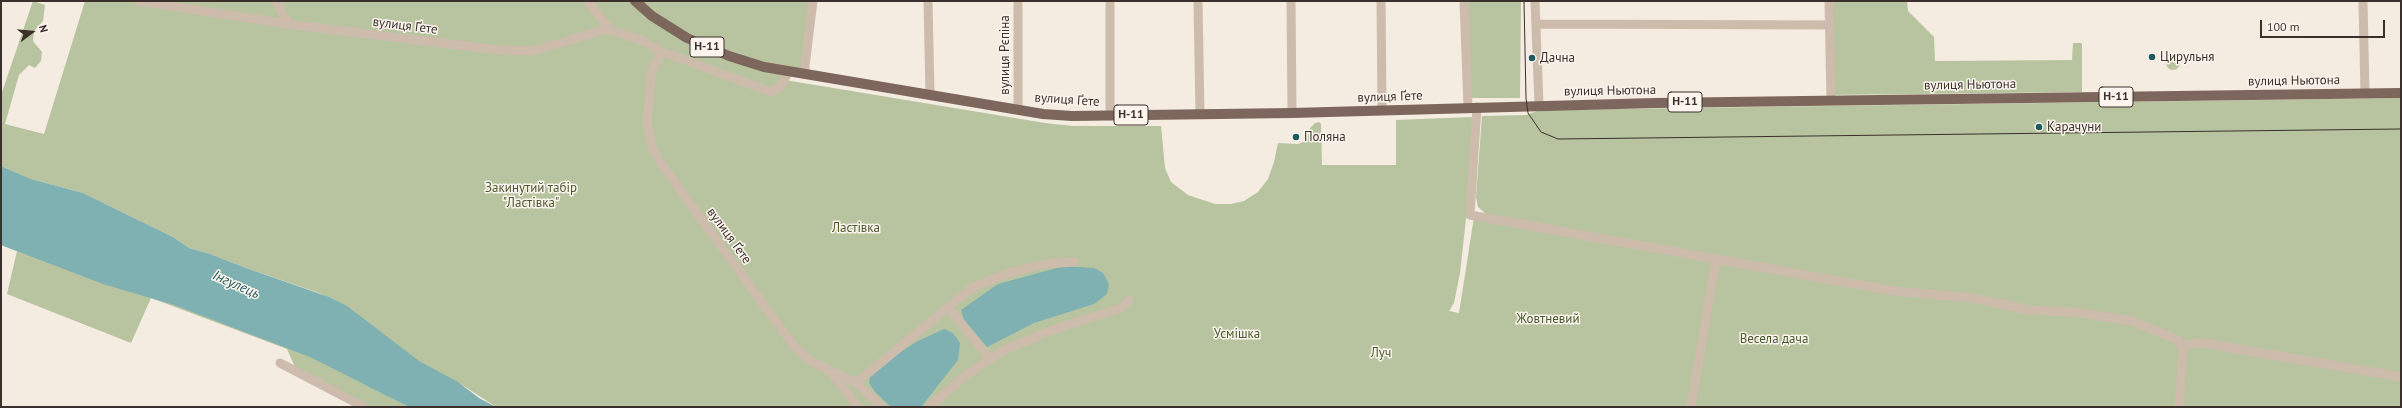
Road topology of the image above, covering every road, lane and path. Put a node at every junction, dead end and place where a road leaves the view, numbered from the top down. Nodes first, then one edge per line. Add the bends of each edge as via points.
1 (138, 1) edge
2 (276, 1) edge
3 (588, 1) edge
4 (635, 1) edge
5 (813, 1) edge
6 (928, 1) edge
7 (1018, 1) edge
8 (1110, 1) edge
9 (1198, 1) edge
10 (1291, 1) edge
11 (1381, 1) edge
12 (1464, 1) edge
13 (1535, 1) edge
14 (1829, 1) edge
15 (2363, 1) edge
16 (288, 23) junction
17 (1537, 24) junction
18 (1830, 25) junction
19 (610, 30) junction
20 (663, 52) junction
21 (789, 72) junction
22 (804, 74) junction
23 (2401, 93) edge
24 (930, 94) junction
25 (2365, 94) junction
26 (1831, 100) junction
27 (1539, 105) junction
28 (1472, 107) junction
29 (1018, 110) junction
30 (1382, 110) junction
31 (1292, 113) junction
32 (1200, 114) junction
33 (1110, 116) junction
34 (1716, 260) junction
35 (1074, 262) dead end
36 (1129, 300) dead end
37 (948, 307) junction
38 (2181, 344) junction
39 (990, 359) junction
40 (280, 363) dead end
41 (830, 371) junction
42 (2401, 377) edge
43 (856, 383) junction
44 (364, 407) edge
45 (858, 407) edge
46 (882, 407) edge
47 (929, 407) edge
48 (1691, 407) edge
49 (2180, 407) edge

1 - 16 street, вулиця Ґете
2 - 16 street
3 - 19 street
4 - 21 main road, Н-11 via 672,29 703,46 728,56
5 - 22 street
6 - 24 street
7 - 29 street, вулиця Рєпіна
8 - 33 street
9 - 32 street
10 - 31 street
11 - 30 street
12 - 28 street
13 - 17 street
14 - 18 street
15 - 25 street
16 - 19 street, вулиця Ґете via 524,52 546,49
17 - 18 street
17 - 27 street
18 - 26 street
19 - 20 street via 643,41
20 - 21 street via 771,92 780,87
20 - 41 street, вулиця Ґете via 654,66 651,77 647,122 652,147 662,165 793,345 808,360
21 - 22 main road, вулиця Ґете / Н-11
22 - 24 main road, вулиця Ґете / Н-11
23 - 25 main road, вулиця Ньютона / Н-11
24 - 29 main road, вулиця Ґете / Н-11
25 - 26 main road, вулиця Ньютона / Н-11
26 - 27 main road, вулиця Ньютона / Н-11
27 - 28 main road, вулиця Ґете / Н-11
28 - 30 main road, вулиця Ґете / Н-11
28 - 34 street via 1470,215
29 - 33 main road, вулиця Ґете / Н-11 via 1043,114
30 - 31 main road, вулиця Ґете / Н-11
31 - 32 main road, вулиця Ґете / Н-11
32 - 33 main road, вулиця Ґете / Н-11
34 - 38 street via 1894,291 1972,298 2029,310 2073,312 2132,321 2158,330
34 - 48 street
35 - 37 street via 1045,264 1009,273 973,287
36 - 39 street via 1122,308 1054,329 1004,350
37 - 39 street
37 - 43 street
38 - 42 street via 2203,343
38 - 49 street via 2184,356
39 - 47 street via 966,374
40 - 44 street
41 - 43 street
41 - 45 street, вулиця Ґете
43 - 46 street

